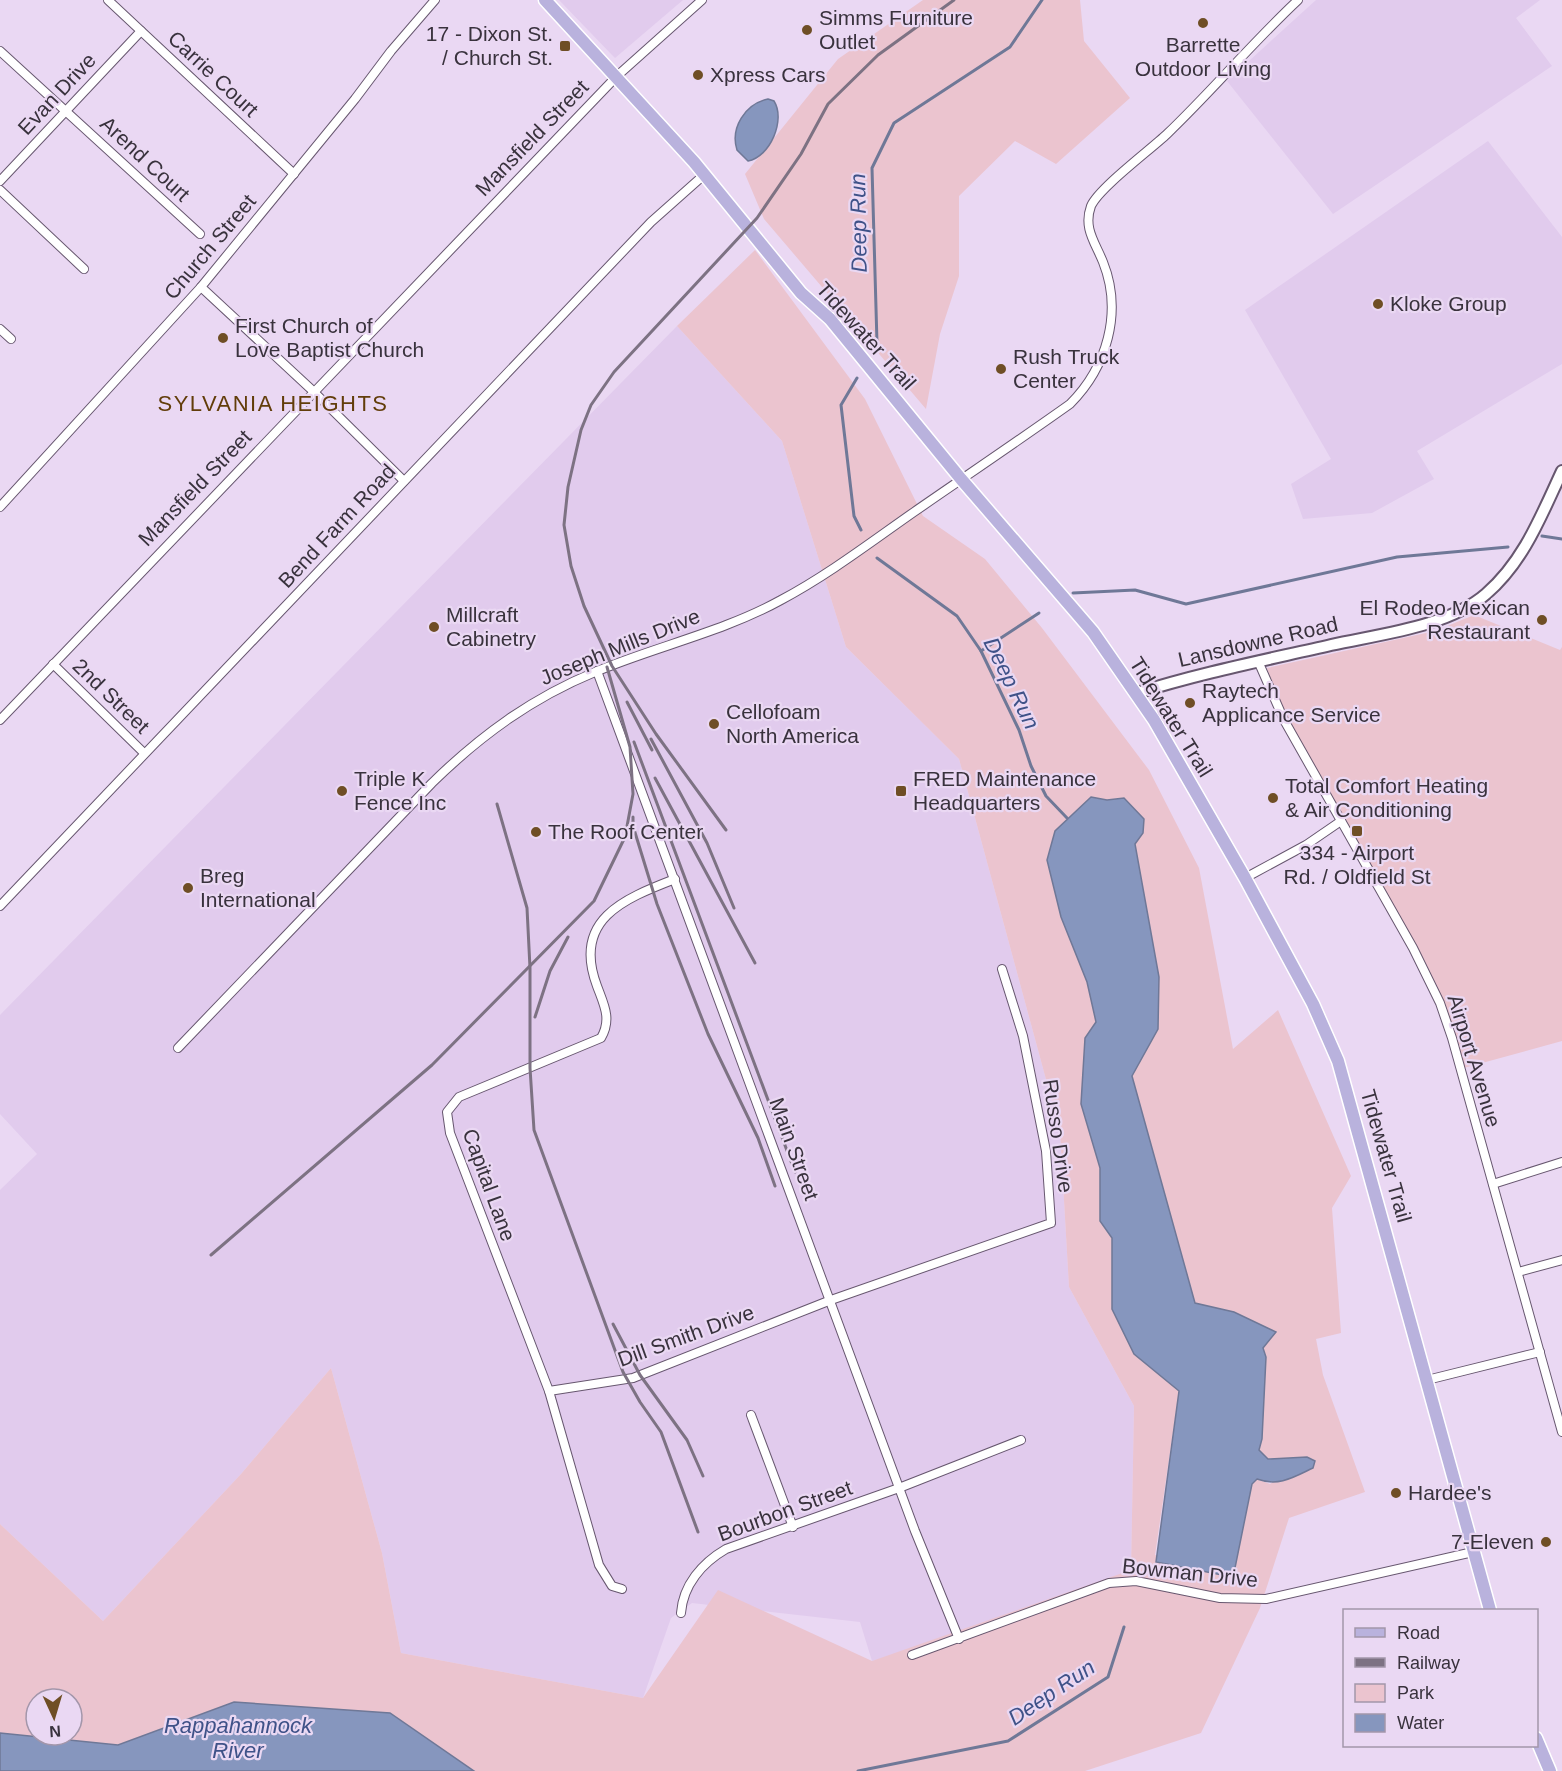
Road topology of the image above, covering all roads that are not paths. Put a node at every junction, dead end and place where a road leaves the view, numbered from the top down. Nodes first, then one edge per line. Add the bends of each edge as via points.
1 (108, 0) edge
2 (435, 0) edge
3 (545, 0) edge
4 (702, 0) edge
5 (1298, 0) edge
6 (141, 31) junction
7 (0, 51) edge
8 (617, 75) junction
9 (65, 111) junction
10 (294, 174) junction
11 (705, 174) junction
12 (0, 181) edge
13 (0, 190) edge
14 (200, 234) dead end
15 (84, 269) dead end
16 (201, 287) junction
17 (0, 329) edge
18 (11, 339) dead end
19 (313, 392) junction
20 (1562, 471) edge
21 (960, 479) junction
22 (404, 481) junction
23 (0, 507) edge
24 (1258, 661) junction
25 (53, 664) junction
26 (597, 671) junction
27 (1137, 693) junction
28 (0, 720) edge
29 (144, 753) junction
30 (1341, 821) junction
31 (1245, 878) junction
32 (675, 879) junction
33 (0, 906) edge
34 (1002, 969) dead end
35 (178, 1048) dead end
36 (1562, 1162) edge
37 (1493, 1184) junction
38 (1562, 1260) edge
39 (1518, 1272) junction
40 (831, 1300) junction
41 (1540, 1352) junction
42 (1427, 1380) junction
43 (549, 1391) junction
44 (751, 1415) dead end
45 (1562, 1432) edge
46 (1021, 1440) dead end
47 (899, 1488) junction
48 (793, 1527) junction
49 (1473, 1552) junction
50 (622, 1589) dead end
51 (1489, 1609) edge
52 (681, 1613) dead end
53 (959, 1639) junction
54 (912, 1656) dead end
55 (1538, 1743) edge
56 (1550, 1771) edge

1 - 6 street, Carrie Court
2 - 10 street, Church Street
3 - 8 main road, Tidewater Trail
4 - 8 street, Mansfield Street
5 - 21 street, Joseph Mills Drive via 1175,126 1094,201 1088,226 1108,277 1112,308 1100,365 1070,404
6 - 9 street, Evan Drive
6 - 10 street, Carrie Court
7 - 9 street, Arend Court
8 - 11 main road, Tidewater Trail
8 - 19 street, Mansfield Street
9 - 12 street, Evan Drive
9 - 14 street, Arend Court
10 - 16 street, Church Street
11 - 21 main road, Tidewater Trail via 801,293 830,319 870,366
11 - 22 street, Bend Farm Road via 651,222
13 - 15 street
16 - 19 street
16 - 23 street, Church Street
17 - 18 street
19 - 22 street
19 - 25 street, Mansfield Street
20 - 24 main road, Lansdowne Road via 1526,548 1500,581 1473,604 1411,627
21 - 26 street, Joseph Mills Drive via 781,600
21 - 27 main road, Tidewater Trail via 1067,599
22 - 29 street, Bend Farm Road
24 - 27 main road, Lansdowne Road
24 - 30 street, Airport Avenue via 1273,699
25 - 28 street, Mansfield Street
25 - 29 street, 2nd Street
26 - 32 street, Main Street
26 - 35 street, Joseph Mills Drive via 527,705 462,753
27 - 31 main road, Tidewater Trail
29 - 33 street, Bend Farm Road
30 - 31 street
30 - 37 street, Airport Avenue via 1440,1003
31 - 42 main road, Tidewater Trail via 1313,1004 1338,1061
32 - 40 street, Main Street
32 - 43 street, Capital Lane via 618,903 595,933 590,952 592,972 608,1022 601,1038 459,1097 447,1112 450,1133
34 - 40 street, Russo Drive via 1023,1036 1045,1143 1051,1222
36 - 37 street
37 - 39 street, Airport Avenue
38 - 39 street
39 - 41 street, Airport Avenue
40 - 43 street, Dill Smith Drive via 633,1378
40 - 47 street, Main Street
41 - 42 street
41 - 45 street, Airport Avenue
42 - 49 main road, Tidewater Trail
43 - 50 street, Capital Lane via 599,1564 612,1586
44 - 48 street
46 - 47 street, Bourbon Street
47 - 48 street, Bourbon Street
47 - 53 street, Main Street
48 - 52 street, Bourbon Street via 714,1556 689,1584
49 - 51 main road, Tidewater Trail
49 - 53 street, Bowman Drive via 1266,1599 1220,1598 1136,1581 1115,1582
53 - 54 street, Bowman Drive
55 - 56 main road

